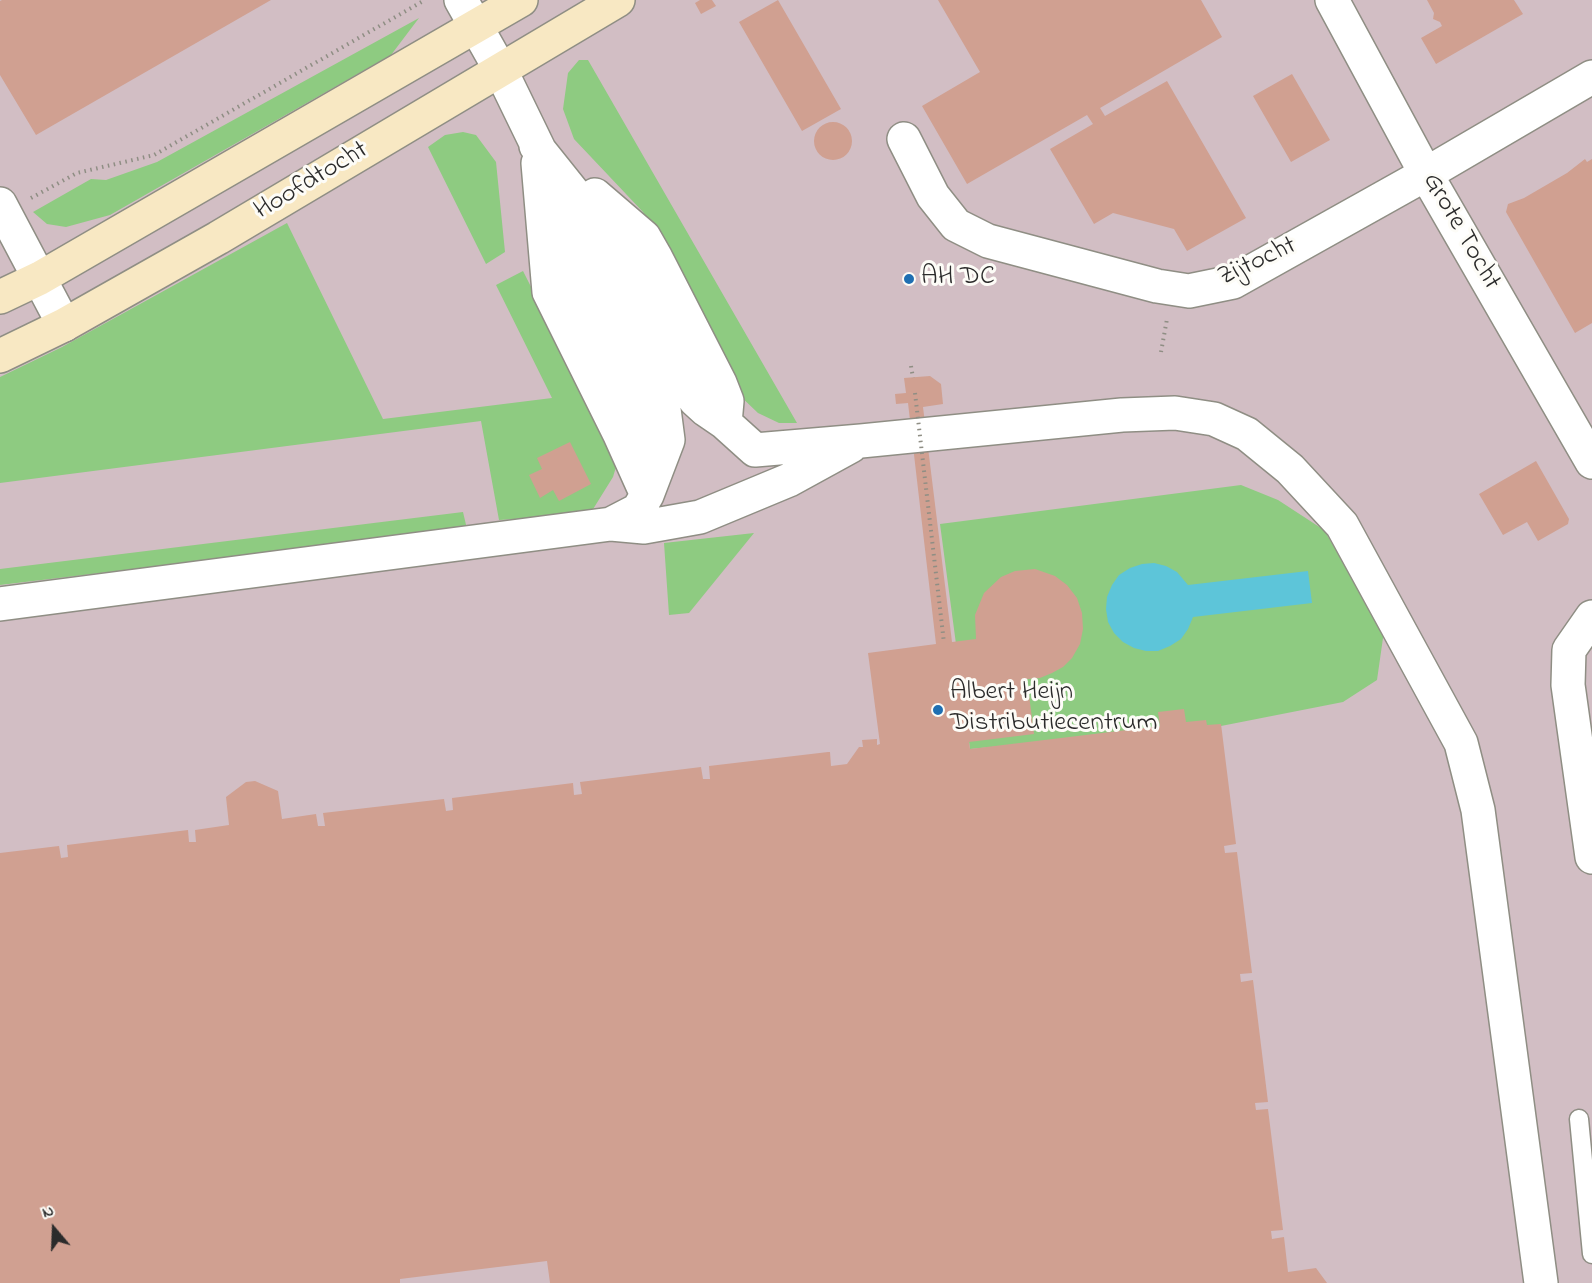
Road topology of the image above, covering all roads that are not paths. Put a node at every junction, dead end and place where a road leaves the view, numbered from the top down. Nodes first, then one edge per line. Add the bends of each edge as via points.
1 (521, 0) edge
2 (618, 0) edge
3 (1332, 0) edge
4 (469, 13) edge
5 (500, 69) junction
6 (1592, 77) edge
7 (904, 139) dead end
8 (536, 146) junction
9 (1426, 174) junction
10 (2, 208) edge
11 (40, 278) junction
12 (0, 297) edge
13 (64, 325) junction
14 (0, 356) edge
15 (861, 441) junction
16 (1592, 462) edge
17 (647, 495) junction
18 (610, 524) junction
19 (0, 604) edge
20 (1592, 618) edge
21 (1592, 857) edge
22 (1579, 1119) dead end
23 (1592, 1254) edge
24 (1541, 1283) edge

1 - 4 main road, Hoofdtocht
2 - 5 main road, Hoofdtocht
3 - 9 street, Grote Tocht
4 - 5 street
4 - 11 main road, Hoofdtocht
5 - 8 street
5 - 13 main road, Hoofdtocht
6 - 9 street, Zijtocht
7 - 9 street, Zijtocht via 933,196 956,225 988,241 1189,291 1233,282
8 - 15 street via 616,246 695,400 705,410 755,450
8 - 17 street via 549,292
8 - 17 street via 662,394 668,440
9 - 16 street, Grote Tocht
10 - 11 street
11 - 12 main road, Hoofdtocht
11 - 13 street
13 - 14 main road, Hoofdtocht
15 - 18 street via 789,480 700,517 644,527
15 - 24 street via 1122,414 1175,413 1214,419 1247,434 1290,469 1342,525 1461,743 1478,810
17 - 18 street via 638,510
18 - 19 street
20 - 21 street via 1569,650 1568,685
22 - 23 lane

